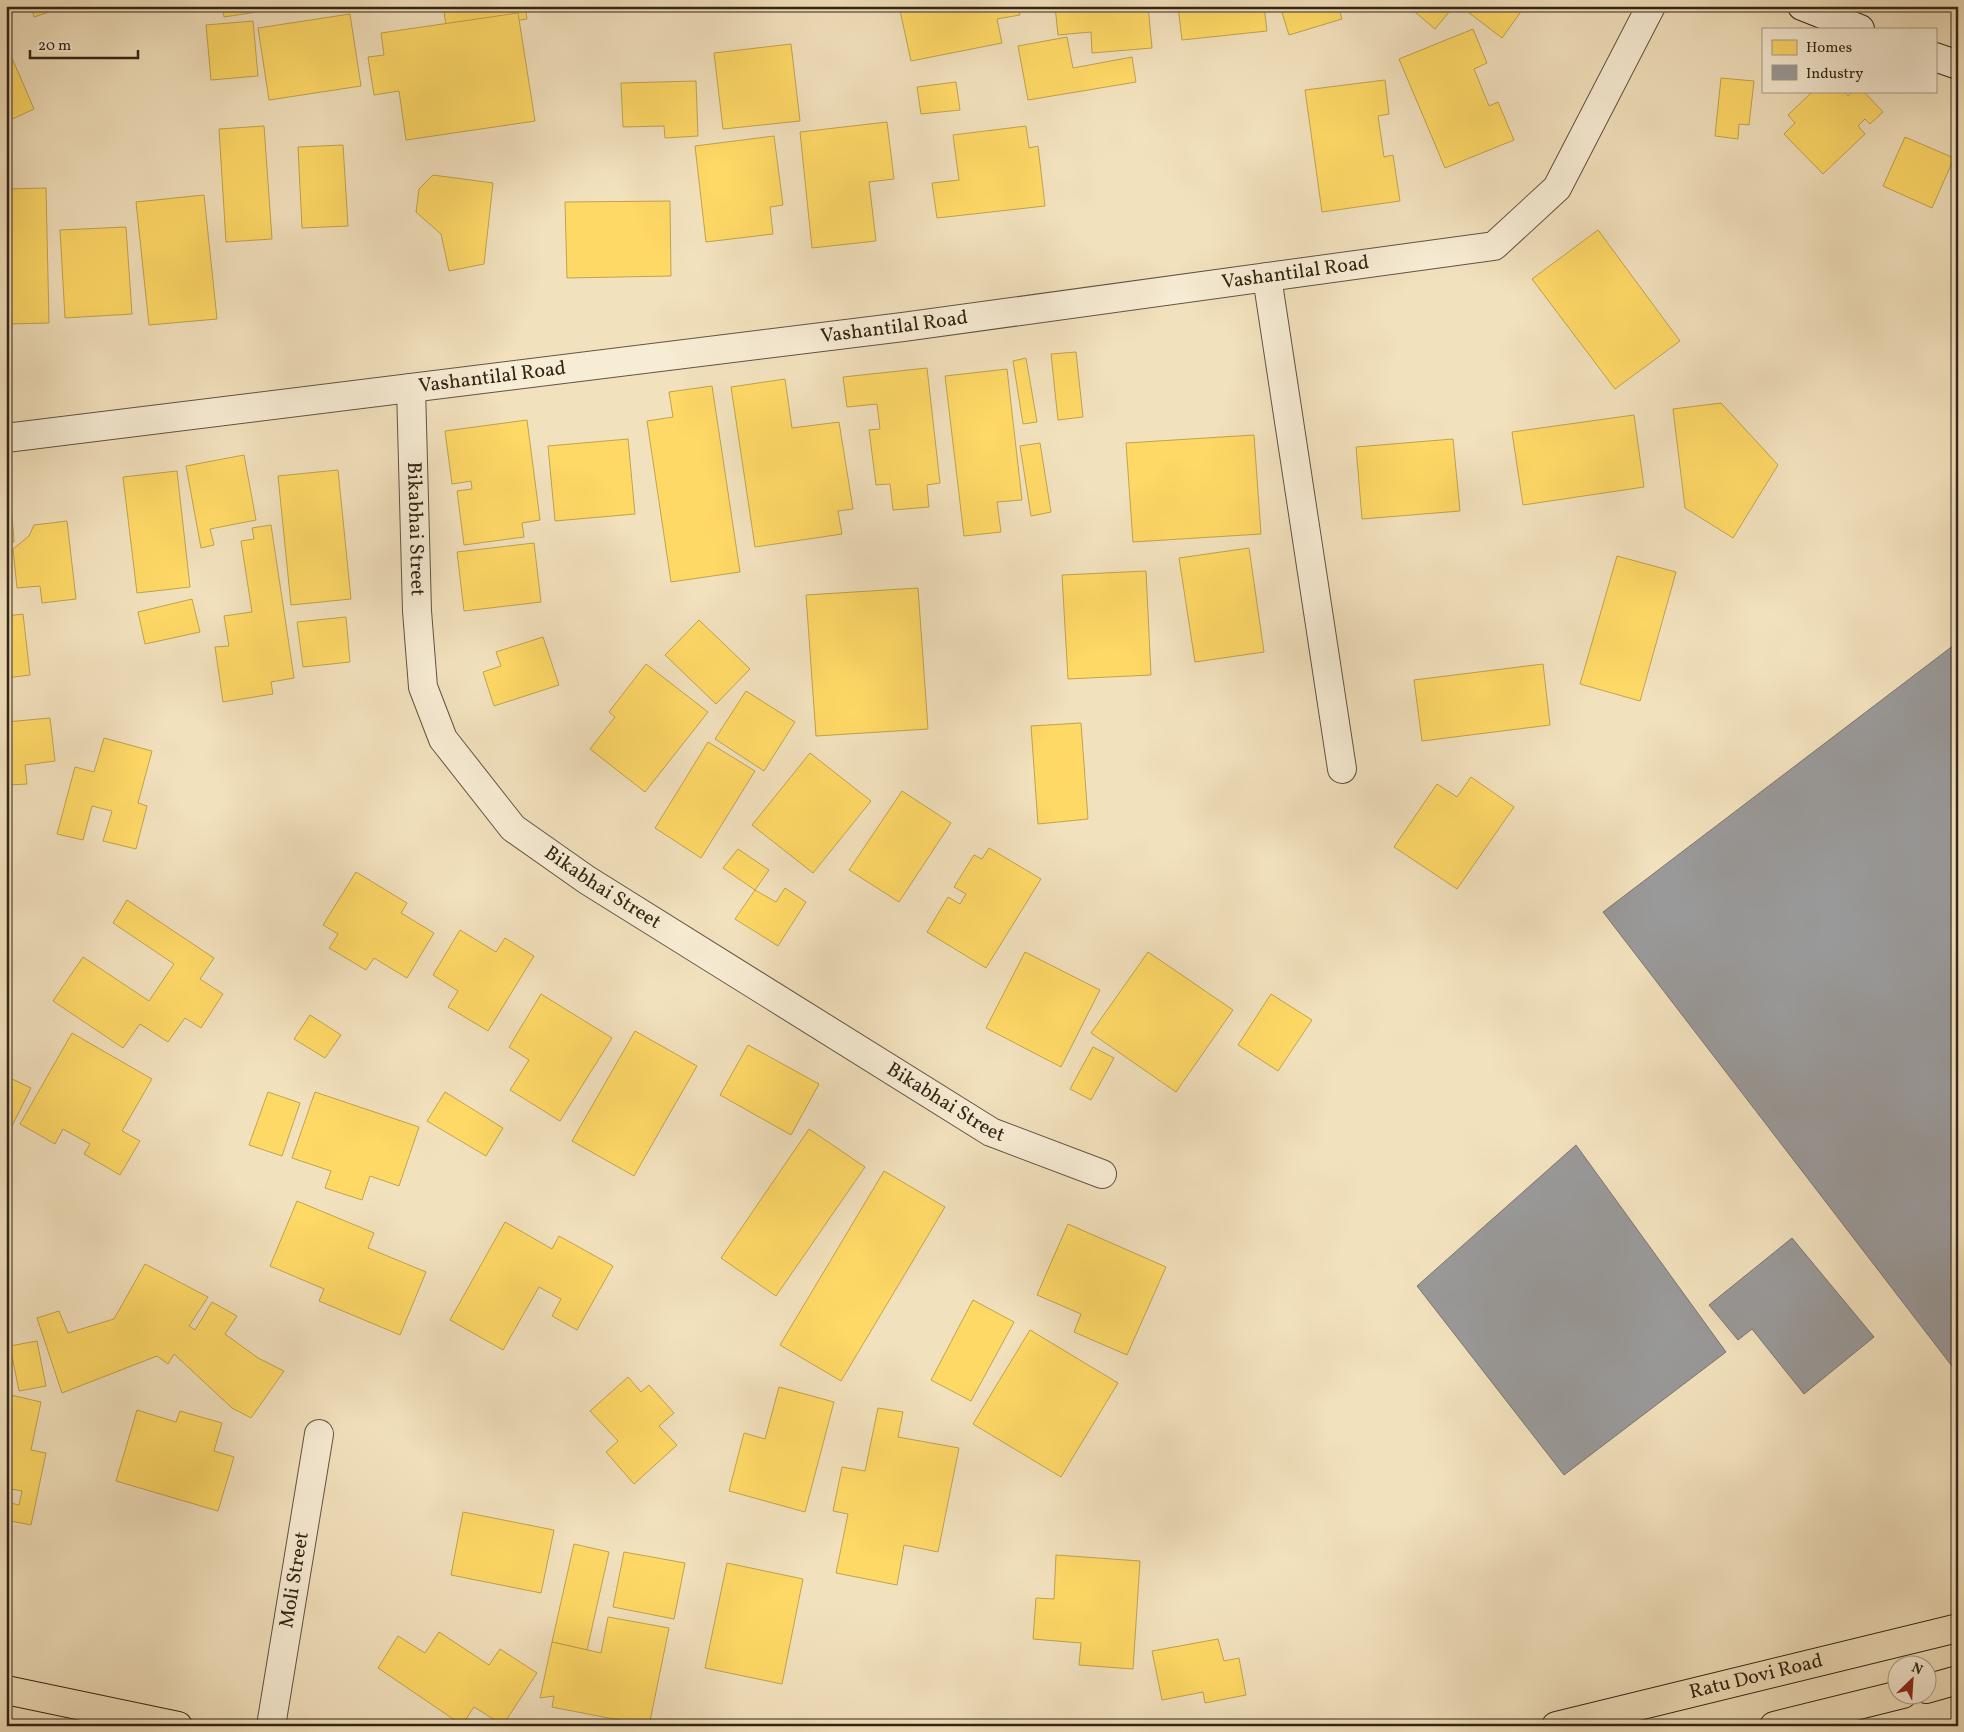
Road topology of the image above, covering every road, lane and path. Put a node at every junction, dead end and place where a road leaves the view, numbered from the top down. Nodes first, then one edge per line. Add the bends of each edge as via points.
1 (1651, 6) edge
2 (1802, 6) edge
3 (1857, 28) edge
4 (1936, 57) edge
5 (1958, 65) edge
6 (1266, 278) junction
7 (410, 388) junction
8 (6, 438) edge
9 (1342, 769) dead end
10 (1102, 1174) dead end
11 (319, 1434) dead end
12 (1958, 1628) edge
13 (1958, 1680) edge
14 (1936, 1686) edge
15 (6, 1690) edge
16 (1886, 1698) edge
17 (178, 1726) edge
18 (271, 1726) edge
19 (1556, 1726) edge
20 (1774, 1726) edge

1 - 6 street, Vashantilal Road via 1557,188 1494,246
2 - 3 street
4 - 5 street
6 - 7 street, Vashantilal Road
6 - 9 street
7 - 8 street, Vashantilal Road
7 - 10 street, Bikabhai Street via 416,611 423,687 443,739 513,828 587,880 991,1132
11 - 18 street, Moli Street
12 - 19 main road, Ratu Dovi Road
13 - 14 main road
15 - 17 main road
16 - 20 main road

